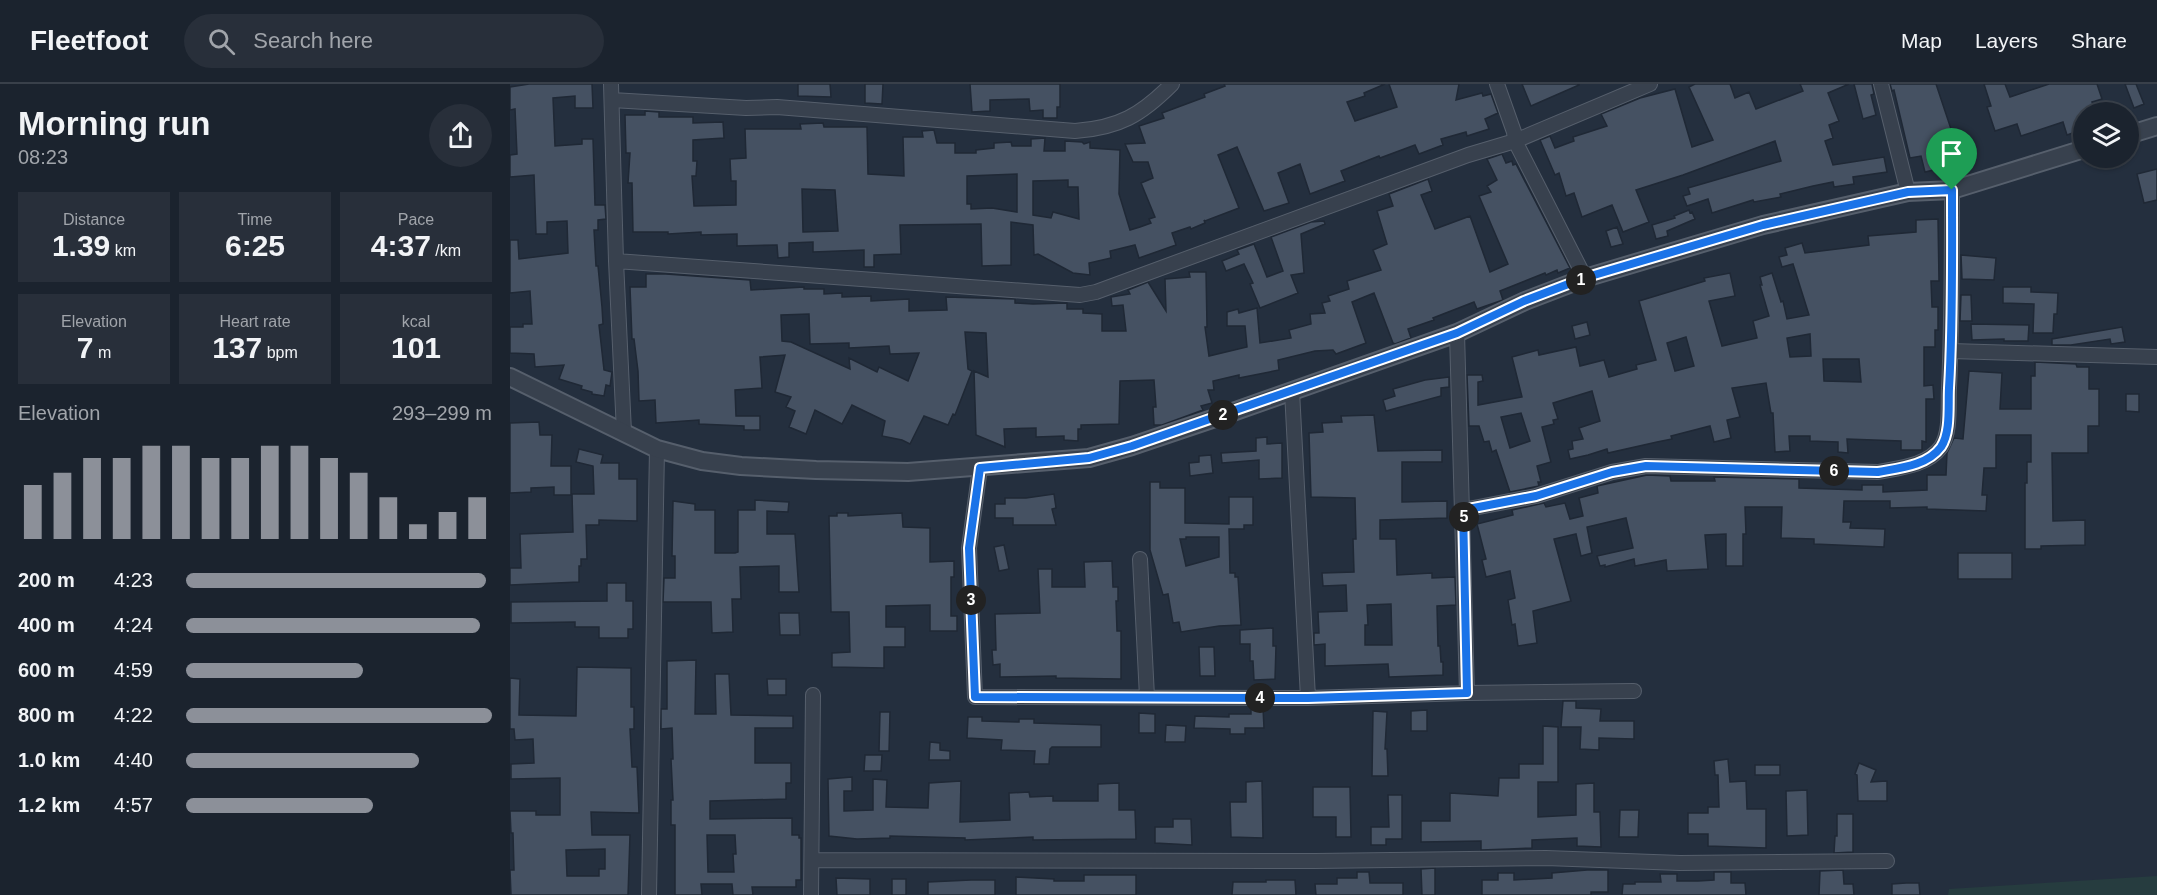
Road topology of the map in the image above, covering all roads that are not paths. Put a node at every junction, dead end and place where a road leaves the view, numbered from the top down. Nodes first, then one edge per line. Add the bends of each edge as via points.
1 (611, 84) edge
2 (1172, 84) edge
3 (1497, 84) edge
4 (1650, 84) edge
5 (1881, 84) edge
6 (612, 100) junction
7 (2157, 126) edge
8 (2139, 132) edge
9 (1515, 141) junction
10 (2073, 152) edge
11 (1952, 190) junction
12 (1908, 192) junction
13 (616, 261) junction
14 (1584, 278) junction
15 (1457, 333) junction
16 (1951, 351) junction
17 (2157, 357) edge
18 (510, 377) edge
19 (1292, 392) junction
20 (624, 432) junction
21 (657, 449) junction
22 (980, 468) junction
23 (1463, 510) junction
24 (1140, 559) dead end
25 (1634, 691) dead end
26 (1467, 693) junction
27 (813, 694) dead end
28 (1147, 698) junction
29 (1308, 698) junction
30 (813, 860) junction
31 (1887, 861) dead end
32 (649, 895) edge
33 (811, 895) edge

1 - 6 street
2 - 6 street via 1151,104 1123,121 1101,129 1075,131 777,107
3 - 9 street
4 - 9 street
5 - 12 street
6 - 13 street
7 - 8 street
9 - 13 street via 1080,295
9 - 14 street
10 - 11 street
11 - 12 street
11 - 16 street
12 - 14 street via 1763,225
13 - 20 street
14 - 15 street
15 - 19 street
15 - 23 street
16 - 17 street
16 - 23 street via 1947,429 1941,446 1912,465 1878,472 1646,466 1612,472 1536,496
18 - 20 street
19 - 22 street via 1089,458
19 - 29 street
20 - 21 street
21 - 22 street via 741,466 908,472
21 - 32 street
22 - 28 street via 969,548 975,697
23 - 26 street
24 - 28 street
25 - 26 street
26 - 29 street
27 - 30 street
28 - 29 street
30 - 31 street
30 - 33 street

